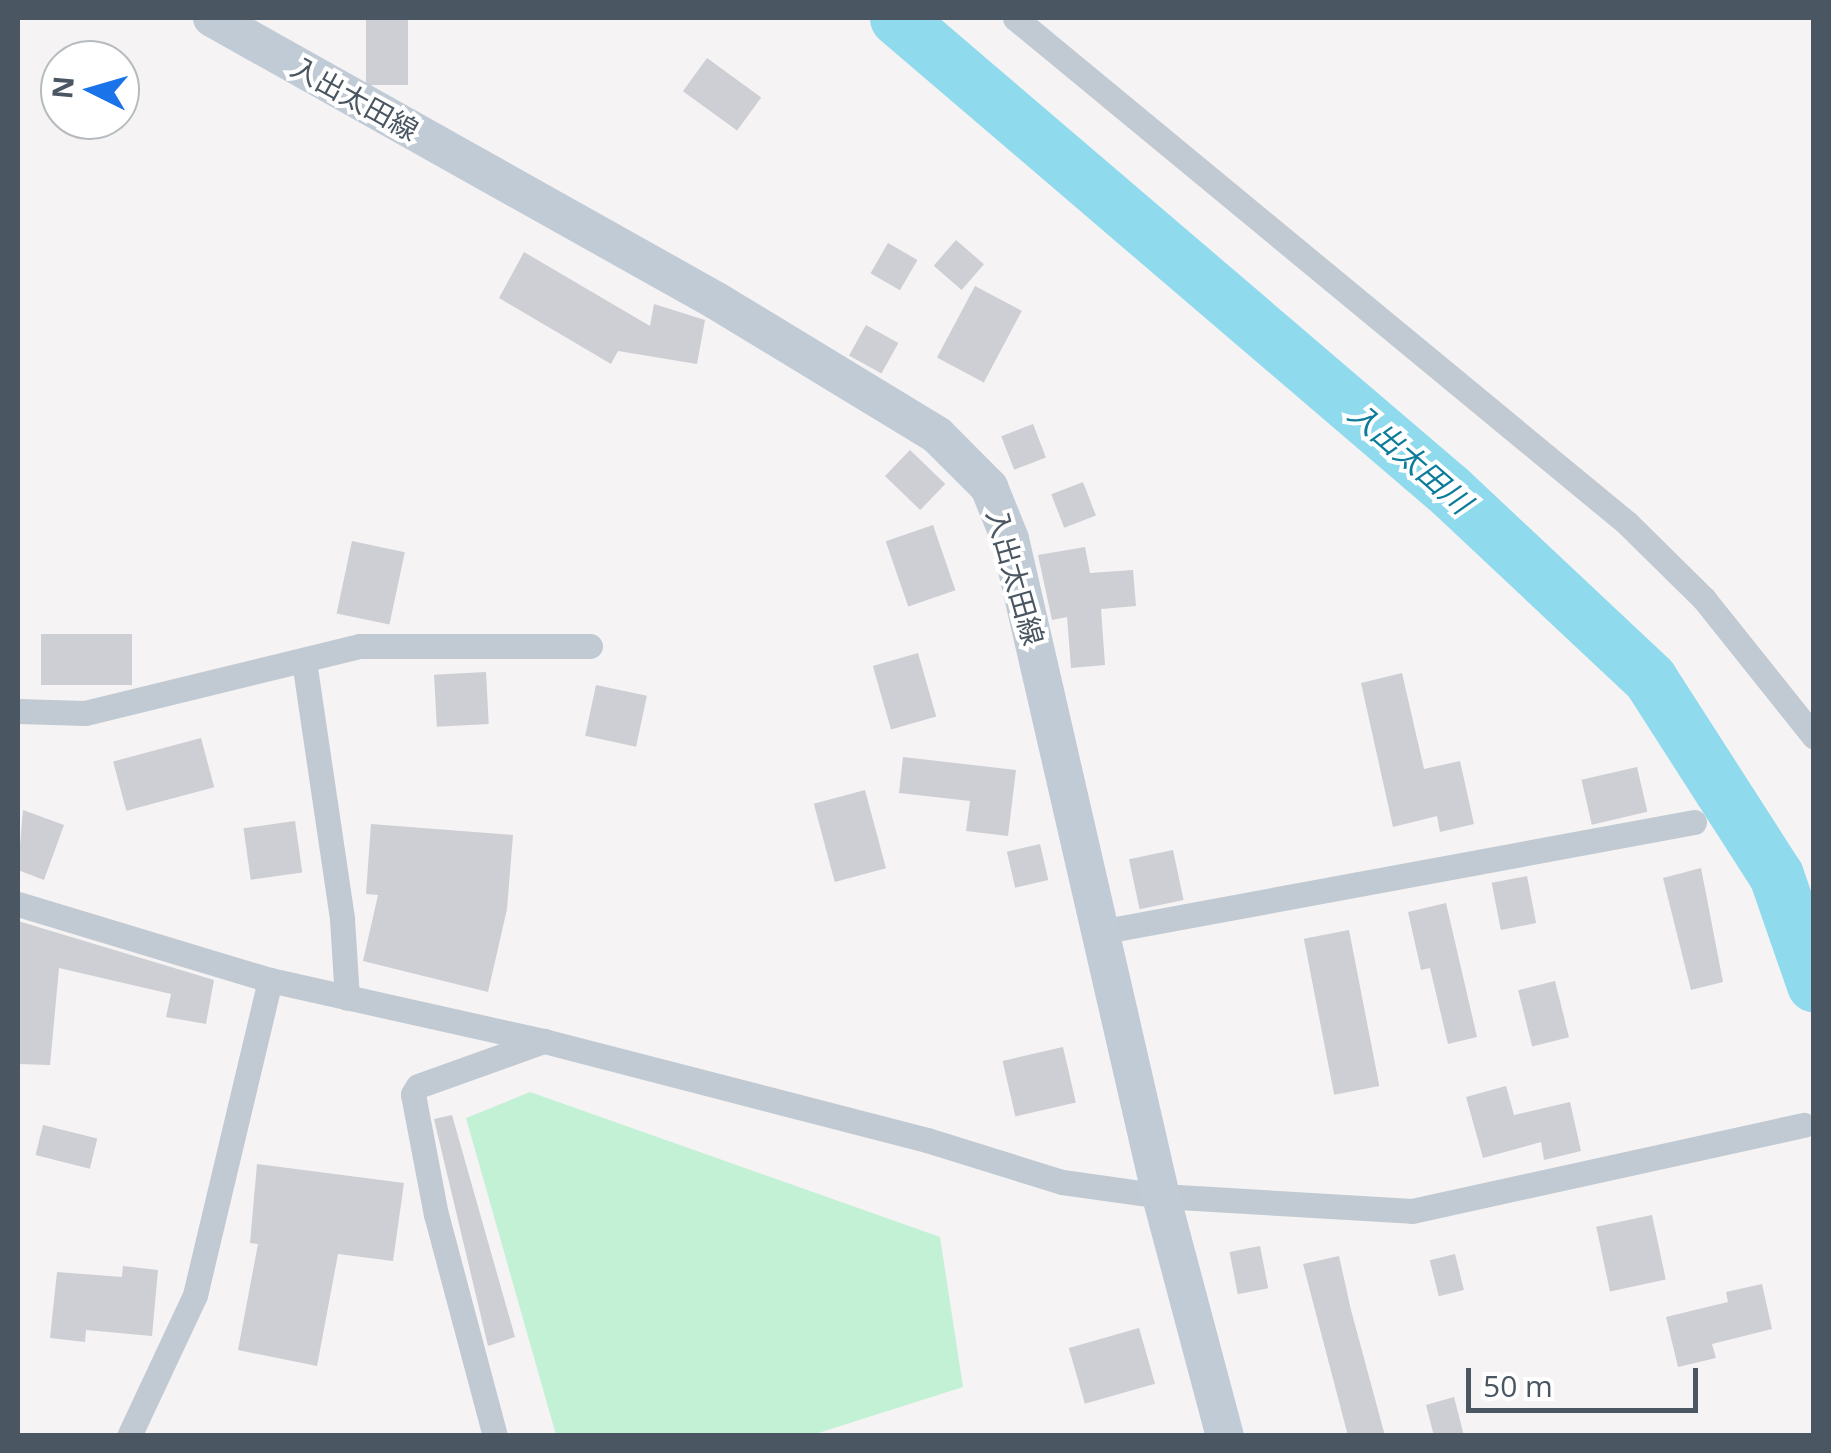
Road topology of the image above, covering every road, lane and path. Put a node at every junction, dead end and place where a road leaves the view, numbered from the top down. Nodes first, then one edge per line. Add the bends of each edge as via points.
1 (212, 18) edge
2 (1015, 18) edge
3 (590, 646) dead end
4 (304, 661) junction
5 (18, 711) edge
6 (1814, 736) edge
7 (1694, 822) dead end
8 (18, 904) edge
9 (1105, 930) junction
10 (270, 980) junction
11 (348, 998) junction
12 (544, 1040) junction
13 (1804, 1125) dead end
14 (1161, 1196) junction
15 (129, 1436) edge
16 (495, 1436) edge
17 (1226, 1436) edge

1 - 9 main road, 入出太田線 via 715,300 937,435 989,487 1010,539
2 - 6 street via 1627,523 1704,599
3 - 4 street via 359,646
4 - 5 street via 85,714
4 - 11 street
7 - 9 street
8 - 10 street
9 - 14 main road, 入出太田線
10 - 11 street
10 - 15 street via 195,1295
11 - 12 street
12 - 14 street via 1062,1182
12 - 16 street via 418,1086 413,1094 436,1215
13 - 14 street via 1412,1211
14 - 17 main road, 入出太田線

